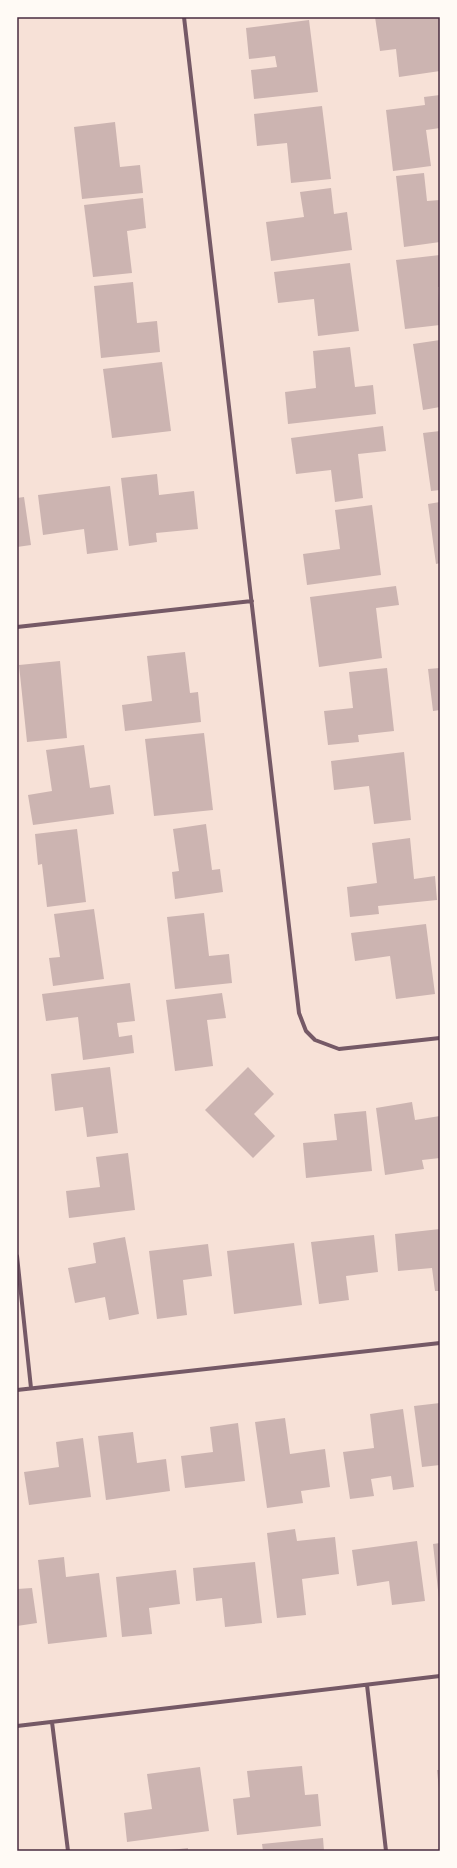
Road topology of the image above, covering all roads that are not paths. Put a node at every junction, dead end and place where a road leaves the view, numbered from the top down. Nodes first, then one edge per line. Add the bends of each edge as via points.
1 (184, 17) edge
2 (252, 601) junction
3 (17, 627) edge
4 (440, 1038) edge
5 (17, 1256) edge
6 (440, 1343) edge
7 (31, 1388) junction
8 (17, 1390) edge
9 (440, 1676) edge
10 (367, 1685) junction
11 (52, 1722) junction
12 (17, 1726) edge
13 (68, 1851) edge
14 (386, 1851) edge

1 - 2 street
2 - 3 street
2 - 4 street via 299,1013 306,1031 315,1040 339,1049
5 - 7 street
6 - 7 street
7 - 8 street
9 - 10 street
10 - 11 street
10 - 14 street
11 - 12 street
11 - 13 street

